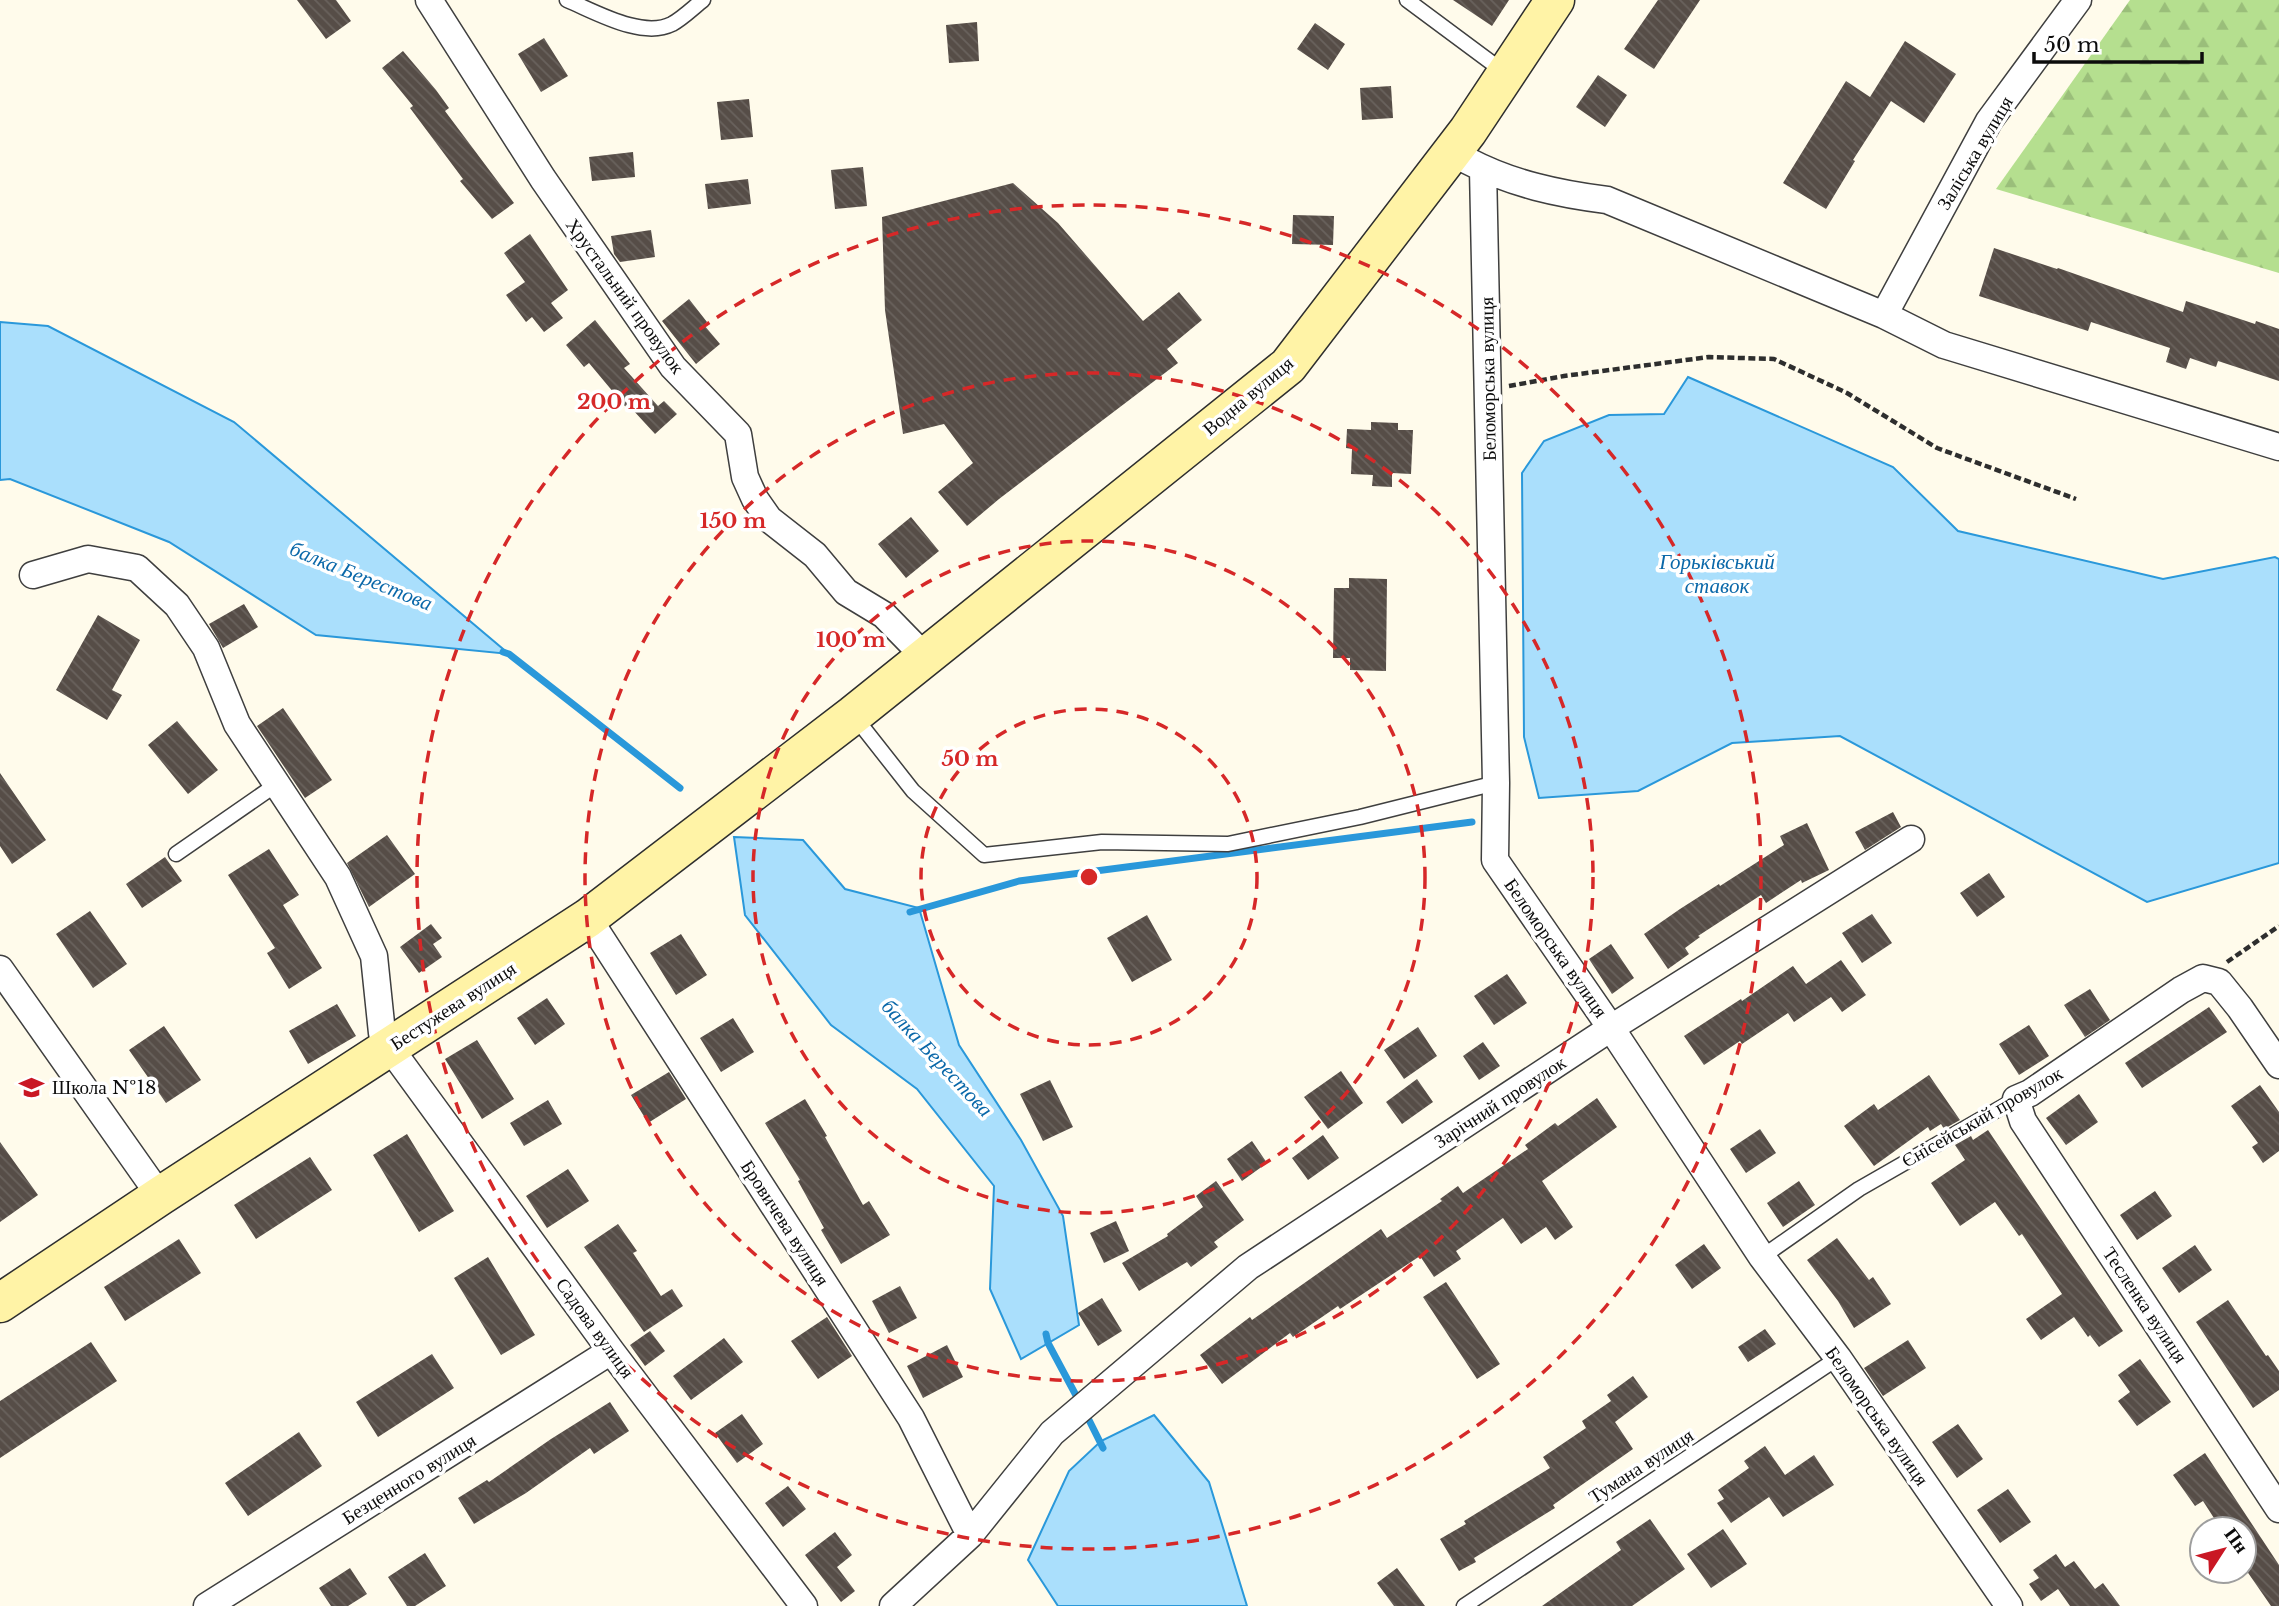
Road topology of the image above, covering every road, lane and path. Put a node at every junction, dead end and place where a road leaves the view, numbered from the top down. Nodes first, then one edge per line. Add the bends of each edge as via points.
1 (429, 0) edge
2 (567, 0) edge
3 (703, 0) edge
4 (1407, 0) edge
5 (1555, 0) edge
6 (2078, 0) edge
7 (1505, 73) junction
8 (1467, 161) junction
9 (1884, 315) junction
10 (1488, 390) junction
11 (2279, 447) edge
12 (2076, 499) dead end
13 (33, 575) dead end
14 (925, 657) junction
15 (889, 686) joint
16 (853, 715) junction
17 (1496, 783) junction
18 (277, 784) junction
19 (1911, 839) dead end
20 (176, 854) dead end
21 (587, 918) junction
22 (2279, 926) edge
23 (0, 969) edge
24 (2203, 978) junction
25 (1611, 1028) junction
26 (390, 1048) junction
27 (2279, 1065) edge
28 (2015, 1099) junction
29 (160, 1195) junction
30 (1762, 1257) junction
31 (0, 1303) edge
32 (611, 1351) junction
33 (1838, 1359) junction
34 (2279, 1509) edge
35 (970, 1535) junction
36 (207, 1606) edge
37 (804, 1606) edge
38 (893, 1606) edge
39 (1464, 1606) edge
40 (2009, 1606) edge

1 - 14 street, Хрустальний провулок via 543,179 673,368 738,434 745,477 768,519 815,555 846,592 884,615
2 - 3 lane via 634,27 656,29 673,24
4 - 7 lane
5 - 7 street, Водна вулиця
6 - 9 street, Заліська вулиця via 1989,121
7 - 8 street, Водна вулиця
8 - 9 street via 1560,194 1608,200
8 - 10 street, Беломорська вулиця
8 - 14 street, Водна вулиця via 1288,366
9 - 11 street via 1944,345
10 - 12 path via 1709,357 1774,359 1847,393 1937,448
10 - 17 street, Беломорська вулиця
13 - 18 street, Садова вулиця via 88,559 137,568 177,605 206,648 237,724
14 - 15 street, Водна вулиця
15 - 16 street, Бестужева вулиця
16 - 17 lane via 913,791 984,855 1102,842 1228,844
16 - 21 street, Бестужева вулиця
17 - 25 street, Беломорська вулиця via 1496,860
18 - 20 lane
18 - 26 street, Садова вулиця via 338,877 374,956 382,1033
19 - 25 street, Зарічний провулок
21 - 26 street, Бестужева вулиця
21 - 35 street, Бровичева вулиця via 911,1418
22 - 24 path
23 - 29 street
24 - 27 street via 2219,982
24 - 28 street, Єнісейський провулок
25 - 30 street, Беломорська вулиця
25 - 35 street, Зарічний провулок via 1248,1267 1052,1433
26 - 29 street, Бестужева вулиця
26 - 32 street, Садова вулиця
28 - 30 lane, Єнісейський провулок via 1859,1189
28 - 34 street, Тесленка вулиця via 2023,1121
29 - 31 street, Бестужева вулиця
30 - 33 street, Беломорська вулиця
32 - 36 street, Безценного вулиця
32 - 37 street, Садова вулиця
33 - 39 lane, Тумана вулиця
33 - 40 street, Беломорська вулиця
35 - 38 street, Зарічний провулок

